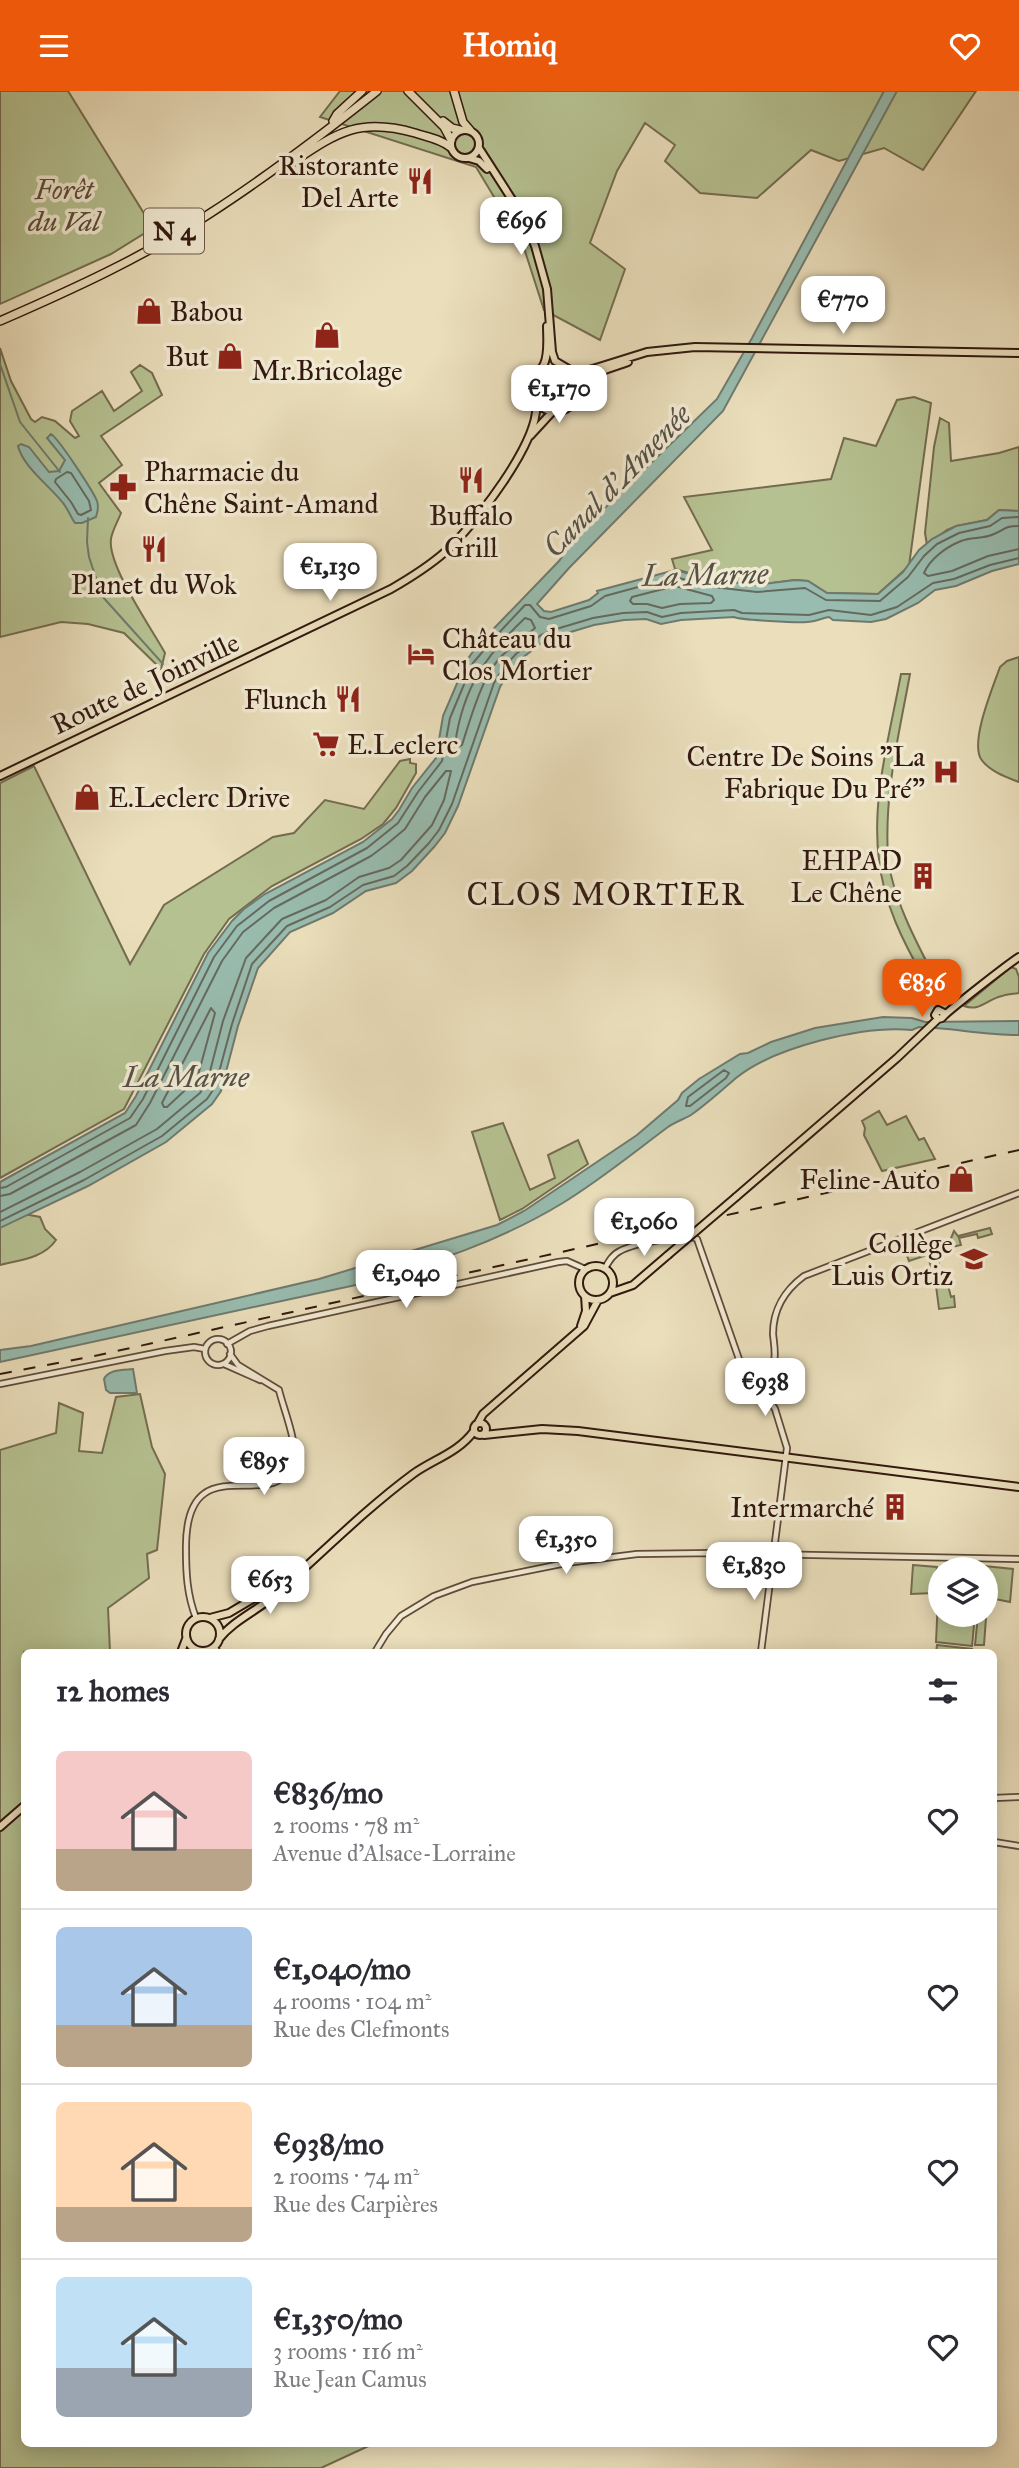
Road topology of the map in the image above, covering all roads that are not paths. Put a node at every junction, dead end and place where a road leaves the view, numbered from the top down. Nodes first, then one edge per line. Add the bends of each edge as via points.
1 (362, 91) edge
2 (371, 91) edge
3 (377, 91) edge
4 (408, 91) edge
5 (414, 91) edge
6 (454, 91) edge
7 (333, 121) junction
8 (460, 130) junction
9 (470, 131) junction
10 (451, 144) junction
11 (479, 148) junction
12 (469, 158) junction
13 (247, 188) junction
14 (0, 319) edge
15 (666, 350) junction
16 (1019, 353) edge
17 (560, 364) junction
18 (542, 368) junction
19 (572, 371) junction
20 (579, 392) junction
21 (536, 401) junction
22 (553, 411) junction
23 (525, 443) junction
24 (0, 776) edge
25 (1019, 957) edge
26 (1019, 1193) edge
27 (606, 1268) junction
28 (585, 1269) junction
29 (638, 1281) junction
30 (614, 1282) junction
31 (610, 1293) junction
32 (585, 1296) junction
33 (598, 1300) junction
34 (579, 1331) junction
35 (227, 1344) junction
36 (205, 1349) junction
37 (230, 1354) junction
38 (223, 1364) junction
39 (755, 1378) junction
40 (261, 1380) junction
41 (0, 1384) edge
42 (481, 1429) junction
43 (785, 1457) junction
44 (1019, 1487) edge
45 (772, 1554) junction
46 (1019, 1559) edge
47 (297, 1573) junction
48 (196, 1618) junction
49 (210, 1618) junction
50 (186, 1639) junction
51 (219, 1639) junction
52 (182, 1649) edge
53 (196, 1649) edge
54 (216, 1649) edge
55 (377, 1649) edge
56 (761, 1649) edge
57 (1019, 1797) edge
58 (997, 1798) edge
59 (21, 1809) edge
60 (0, 1827) edge
61 (997, 1842) edge
62 (1019, 1846) edge

1 - 7 highway
2 - 7 highway, N 4
3 - 13 highway, N 4
4 - 10 highway via 444,127
5 - 8 highway via 447,125
6 - 9 highway via 463,123
7 - 14 highway, N 4 via 183,226
8 - 9 main road
8 - 10 main road
9 - 11 main road via 477,136
10 - 12 main road via 457,157
10 - 13 highway via 401,129 355,128
11 - 12 main road
11 - 17 main road via 520,212 535,246 549,301 552,354
12 - 18 main road via 483,164 493,178 517,213 532,247 546,302 547,352
13 - 14 highway, N 4 via 158,244
15 - 16 main road
15 - 19 main road
15 - 20 main road via 598,373
17 - 18 main road
17 - 19 main road
18 - 21 main road via 532,382
19 - 20 main road
20 - 22 main road via 570,407
21 - 22 main road
21 - 23 main road via 536,417
22 - 23 main road
23 - 24 main road, Route de Joinville via 486,506 456,542 391,589
25 - 29 main road, bridge via 957,1006 944,1013 937,1011 937,1020 906,1050
26 - 39 street via 804,1276 791,1287 777,1311 772,1365
27 - 28 main road via 593,1265
27 - 30 main road
27 - 39 street via 619,1251 681,1237 700,1241 740,1362
28 - 32 main road via 579,1280
28 - 35 street via 558,1262 268,1326
29 - 30 main road
29 - 31 main road
30 - 31 main road
31 - 33 main road
32 - 33 main road
32 - 34 main road via 586,1311
33 - 34 main road
34 - 42 main road via 488,1410
35 - 36 street via 215,1340
35 - 37 street
36 - 38 street via 210,1363
36 - 41 street via 165,1350
37 - 38 street
37 - 40 street
38 - 40 street
39 - 43 street via 775,1409 787,1444
40 - 48 street via 279,1390 293,1463 274,1483 212,1489 194,1503 186,1533 186,1569
42 - 43 main road via 499,1434 578,1431
42 - 47 main road via 411,1476
43 - 44 main road
43 - 45 street
45 - 46 street
45 - 55 street via 615,1556 492,1577 409,1609
45 - 56 street
47 - 49 main road via 229,1613
47 - 51 main road
48 - 49 main road
48 - 50 main road via 187,1627
49 - 51 main road via 219,1627
50 - 52 main road
50 - 53 main road
51 - 54 main road
57 - 58 street
59 - 60 main road
61 - 62 street

